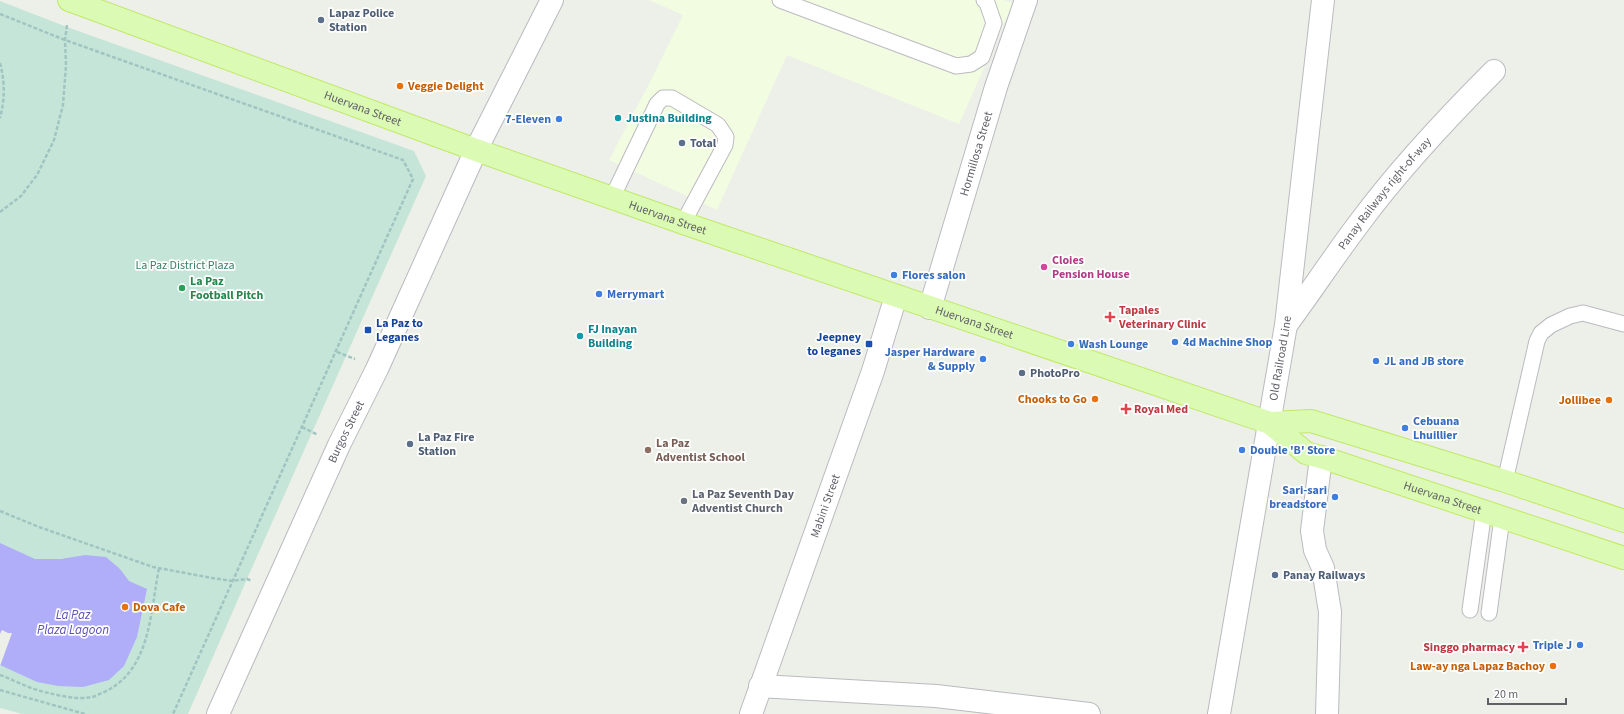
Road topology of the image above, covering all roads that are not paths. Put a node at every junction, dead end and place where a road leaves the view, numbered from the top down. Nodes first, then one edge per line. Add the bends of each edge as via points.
1 (552, 0) edge
2 (780, 0) edge
3 (984, 0) edge
4 (1026, 0) edge
5 (1323, 0) edge
6 (72, 1) edge
7 (1494, 71) dead end
8 (476, 150) junction
9 (612, 198) junction
10 (683, 223) junction
11 (896, 296) junction
12 (930, 308) junction
13 (1624, 324) edge
14 (1286, 325) junction
15 (1270, 424) junction
16 (1321, 457) junction
17 (1505, 481) junction
18 (1493, 514) junction
19 (1624, 521) edge
20 (1624, 558) edge
21 (1470, 610) dead end
22 (1490, 613) dead end
23 (760, 686) junction
24 (218, 714) edge
25 (751, 714) edge
26 (1089, 714) edge
27 (1219, 714) edge
28 (1327, 714) edge

1 - 8 street, Burgos Street
2 - 3 lane via 956,66 971,64 982,57 994,23
4 - 12 street, Hormillosa Street via 996,87
5 - 14 street, Old Railroad Line
6 - 8 main road, Huervana Street
7 - 14 street, Panay Railways right-of-way via 1396,176 1360,221
8 - 9 main road, Huervana Street
8 - 24 street, Burgos Street
9 - 10 main road, Huervana Street
9 - 10 lane via 657,104 664,98 672,98 718,125 726,137 725,145
10 - 11 main road, Huervana Street
11 - 12 main road, Huervana Street
11 - 23 street, Mabini Street via 873,371
12 - 15 main road, Huervana Street
13 - 17 lane via 1583,313 1570,316 1542,332 1537,340
14 - 15 street, Old Railroad Line
15 - 16 main road, Huervana Street via 1306,453
15 - 17 main road, Huervana Street via 1311,421
15 - 27 street, Old Railroad Line
16 - 18 main road, Huervana Street
16 - 28 street via 1312,531 1315,550 1323,568 1330,612
17 - 19 main road, Huervana Street
18 - 20 main road, Huervana Street
18 - 21 lane
18 - 22 lane
23 - 25 street, Mabini Street
23 - 26 street via 936,696

